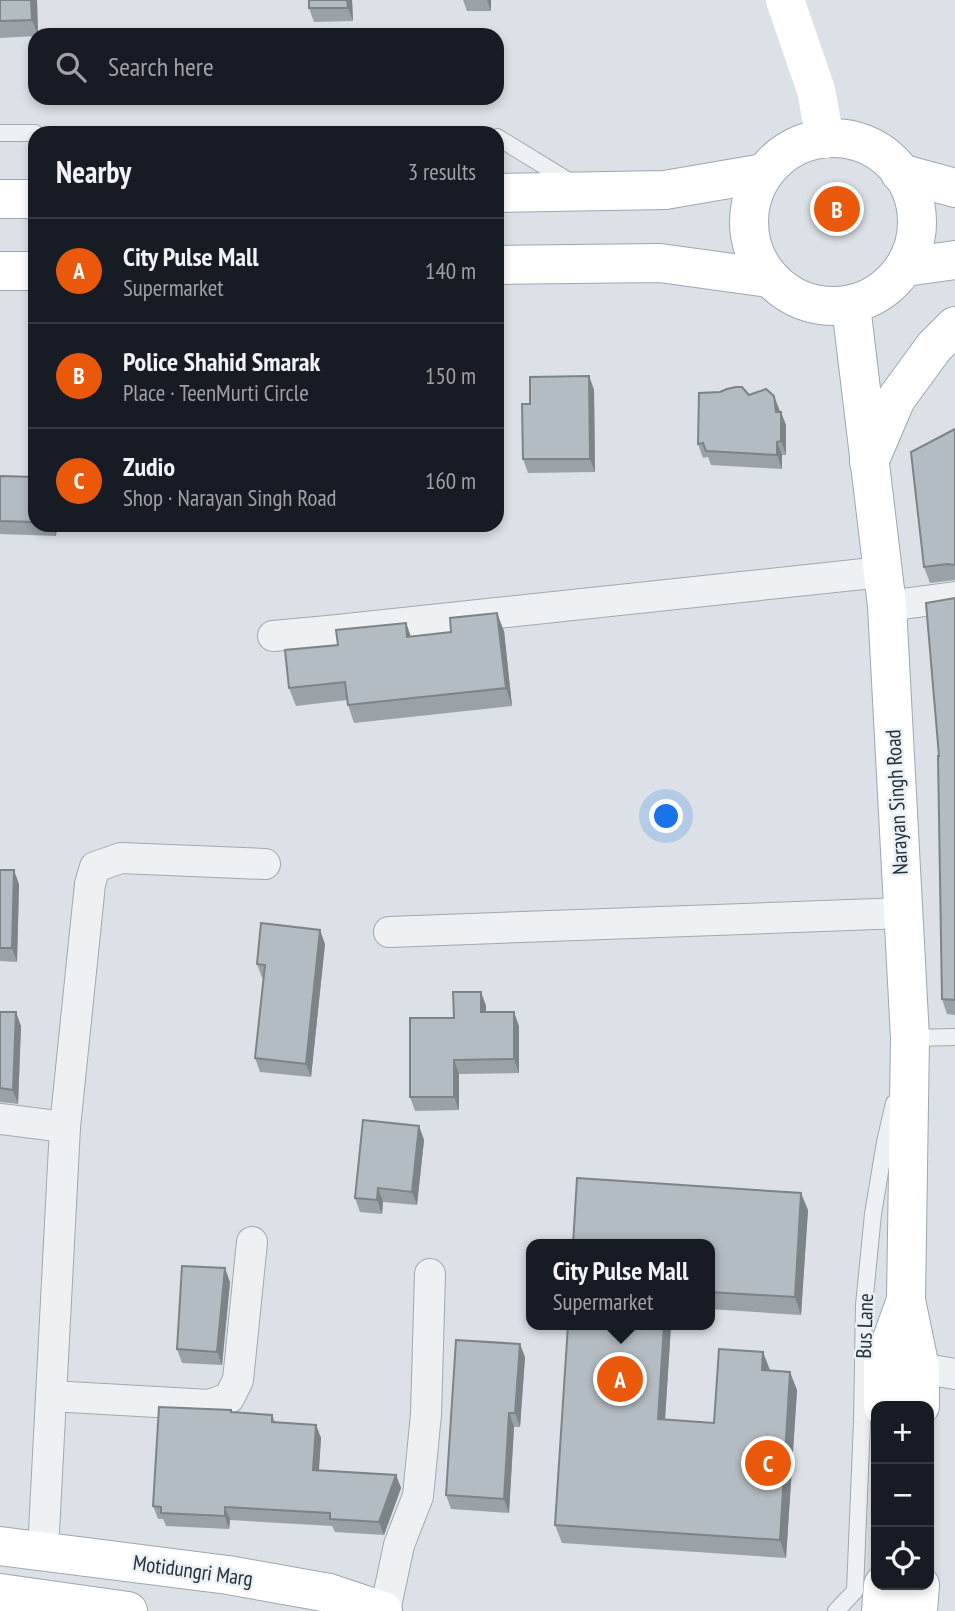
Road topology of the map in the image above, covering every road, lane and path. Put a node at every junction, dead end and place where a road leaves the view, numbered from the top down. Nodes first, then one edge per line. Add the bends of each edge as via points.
1 (785, 0) edge
2 (0, 133) edge
3 (28, 133) edge
4 (825, 139) junction
5 (504, 141) edge
6 (764, 173) junction
7 (900, 173) junction
8 (955, 188) edge
9 (586, 191) junction
10 (504, 193) edge
11 (0, 199) edge
12 (28, 199) edge
13 (955, 260) edge
14 (504, 265) edge
15 (905, 267) junction
16 (0, 271) edge
17 (28, 271) edge
18 (769, 278) junction
19 (850, 306) junction
20 (955, 326) edge
21 (869, 462) junction
22 (884, 589) junction
23 (955, 597) edge
24 (272, 636) dead end
25 (265, 864) dead end
26 (902, 913) junction
27 (389, 932) dead end
28 (955, 1037) edge
29 (910, 1038) junction
30 (0, 1119) edge
31 (65, 1128) junction
32 (252, 1241) dead end
33 (430, 1274) dead end
34 (906, 1300) junction
35 (938, 1371) edge
36 (51, 1396) junction
37 (883, 1401) edge
38 (923, 1401) edge
39 (0, 1546) edge
40 (43, 1551) junction
41 (0, 1593) edge
42 (128, 1611) edge
43 (384, 1611) edge
44 (836, 1611) edge

1 - 4 main road via 816,90
2 - 3 lane
4 - 6 main road via 785,152
4 - 7 main road via 843,138 875,148
5 - 9 lane
6 - 9 main road via 665,190
6 - 18 main road via 751,200 749,228 756,258
7 - 8 main road
7 - 15 main road via 909,186 917,217 916,239
9 - 10 main road
11 - 12 main road
13 - 15 main road
14 - 18 main road via 660,263
15 - 19 main road via 879,294
16 - 17 main road
18 - 19 main road via 793,297 818,306
19 - 21 main road, Narayan Singh Road
20 - 21 main road via 897,399
21 - 22 main road, Narayan Singh Road
22 - 23 street
22 - 24 street
22 - 26 main road, Narayan Singh Road
25 - 31 street via 121,858 95,867
26 - 27 street
26 - 29 main road, Narayan Singh Road
28 - 29 lane
29 - 34 main road, Narayan Singh Road
29 - 44 lane, Bus Lane via 873,1214 864,1305 855,1591
30 - 31 street
31 - 36 street
32 - 36 street via 238,1380 229,1398 209,1405
33 - 43 street via 426,1414 418,1496 399,1545
34 - 35 main road
34 - 37 main road via 883,1364
35 - 38 main road
36 - 40 street
39 - 40 main road, Motidungri Marg
40 - 43 main road, Motidungri Marg via 228,1575 330,1593
41 - 42 main road

